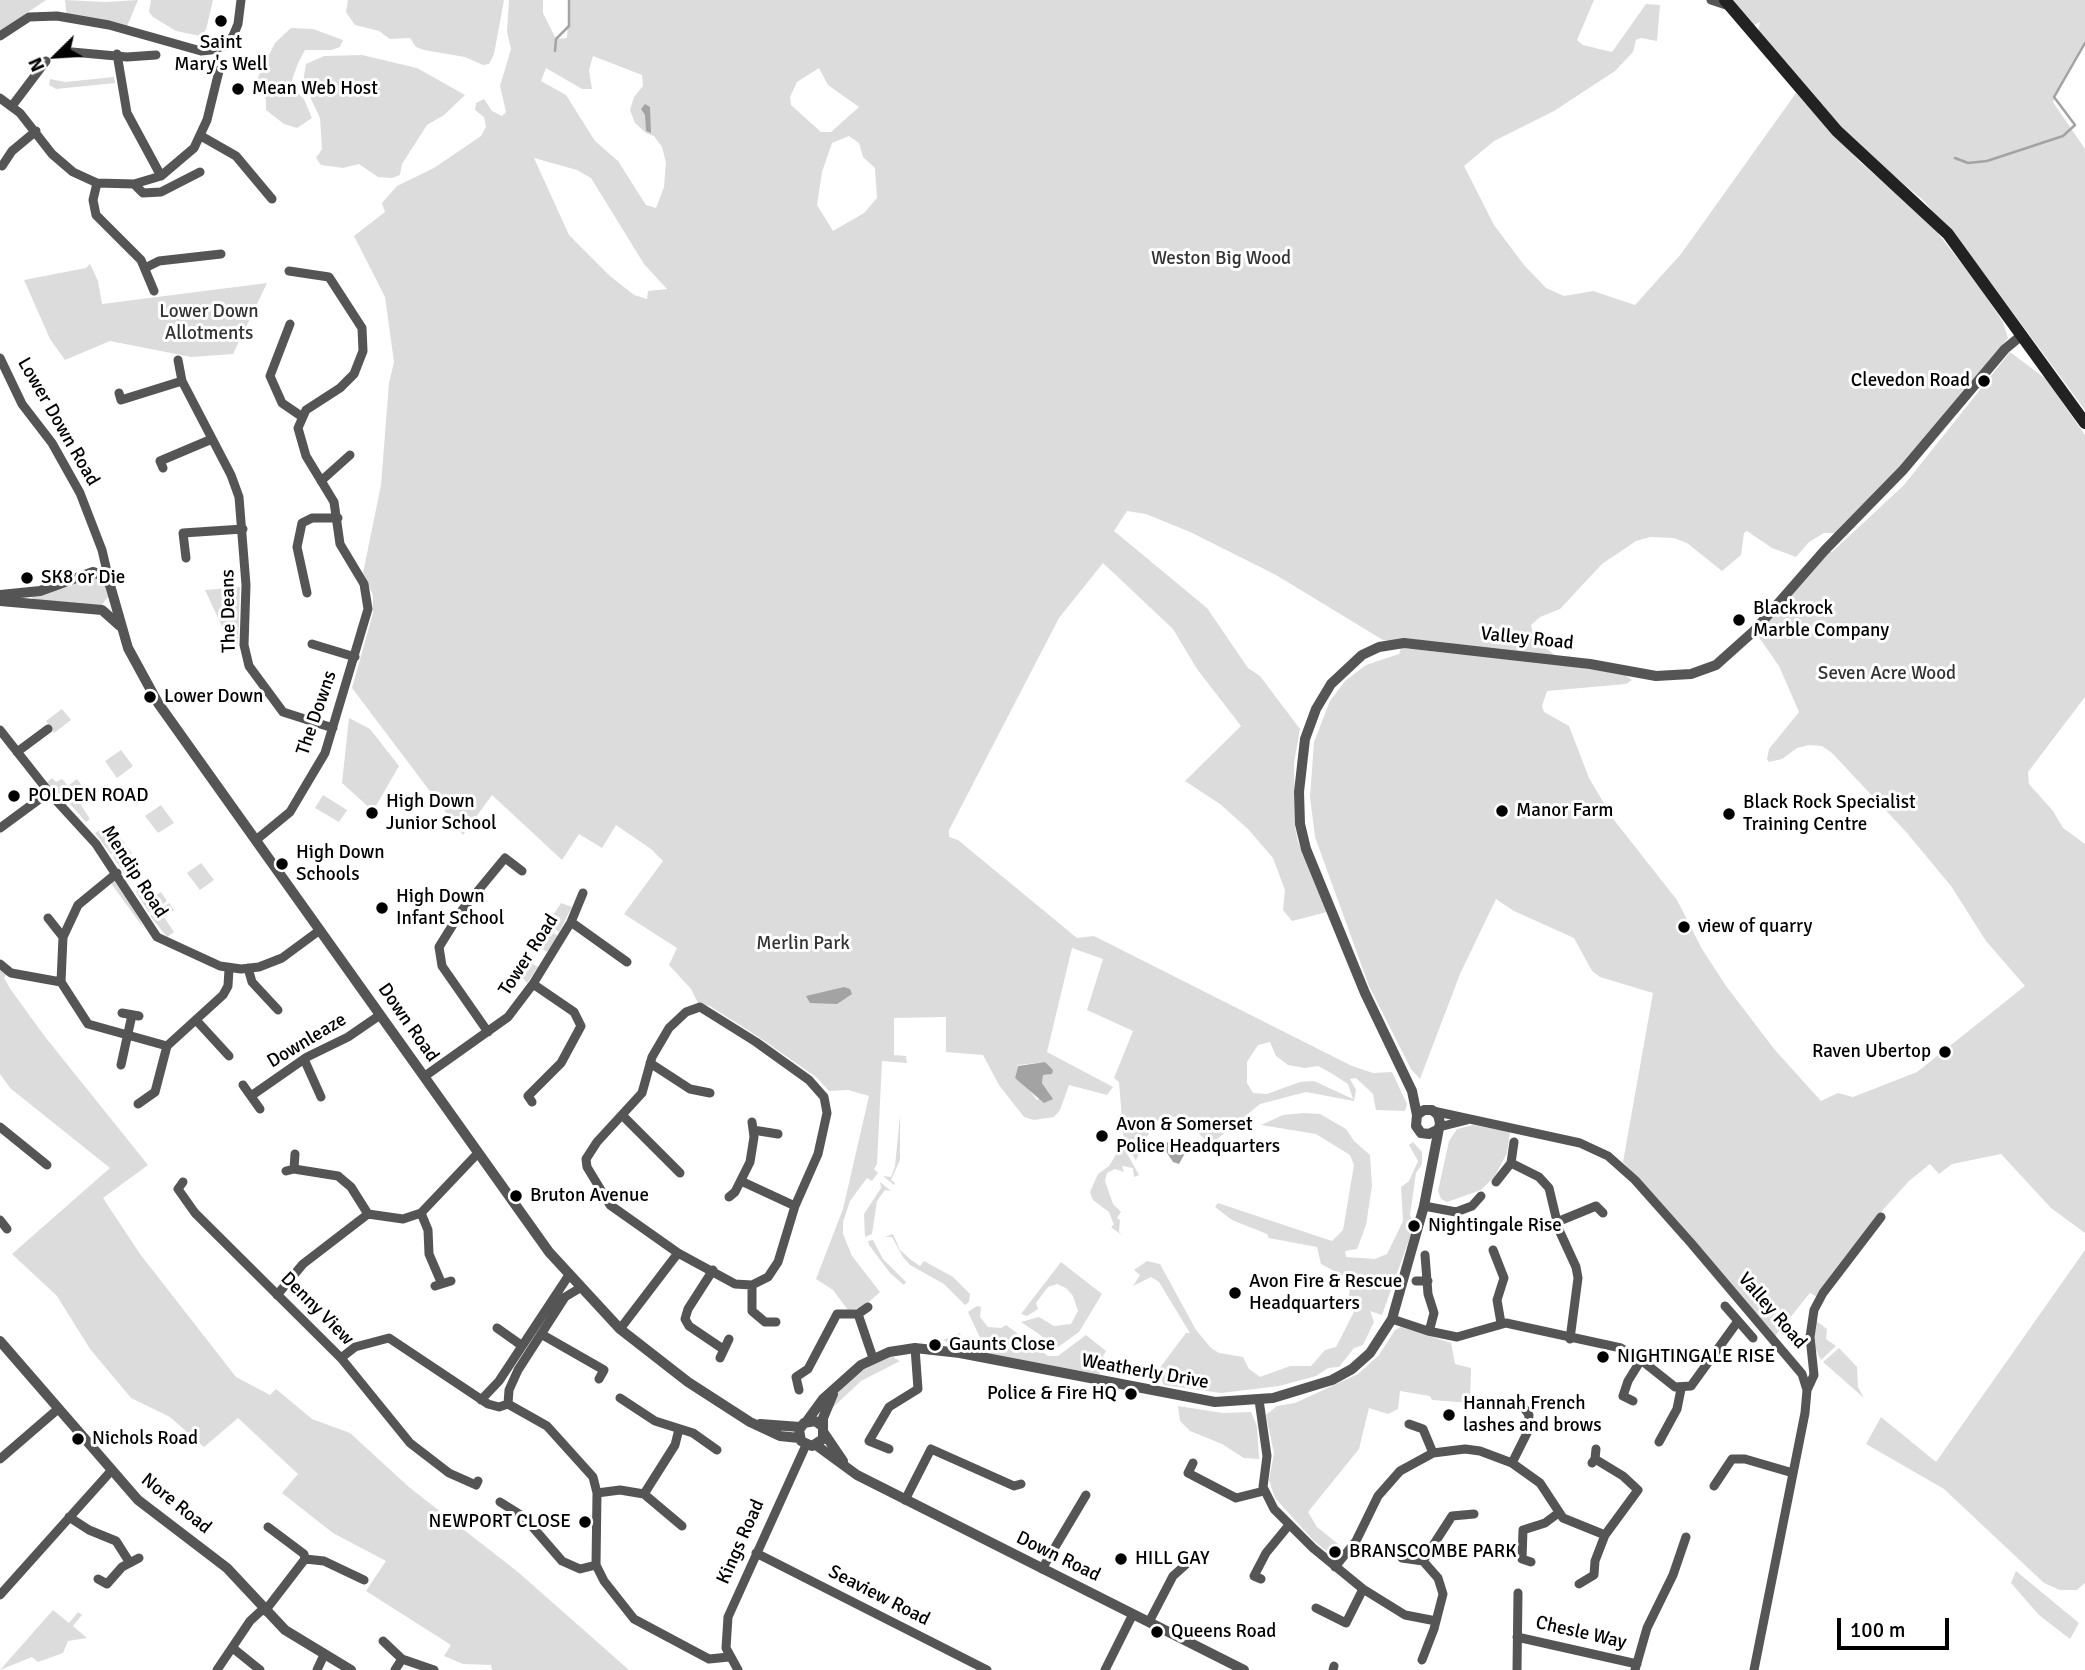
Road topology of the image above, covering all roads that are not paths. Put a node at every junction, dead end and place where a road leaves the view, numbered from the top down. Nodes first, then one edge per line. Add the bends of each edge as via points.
1 (241, 0) edge
2 (1711, 0) edge
3 (1728, 3) edge
4 (0, 36) edge
5 (72, 52) dead end
6 (117, 54) junction
7 (156, 55) dead end
8 (40, 64) dead end
9 (212, 69) dead end
10 (0, 98) edge
11 (12, 106) junction
12 (36, 131) junction
13 (201, 136) junction
14 (3, 161) dead end
15 (161, 176) junction
16 (97, 183) junction
17 (134, 184) junction
18 (197, 187) dead end
19 (267, 197) dead end
20 (216, 253) dead end
21 (145, 268) junction
22 (292, 274) dead end
23 (153, 291) dead end
24 (291, 328) dead end
25 (2022, 335) junction
26 (0, 358) edge
27 (178, 360) dead end
28 (182, 381) junction
29 (121, 400) dead end
30 (301, 416) junction
31 (2085, 423) edge
32 (212, 439) junction
33 (348, 460) dead end
34 (160, 461) dead end
35 (321, 481) junction
36 (338, 518) junction
37 (243, 529) junction
38 (102, 550) junction
39 (186, 558) dead end
40 (93, 572) junction
41 (111, 587) junction
42 (303, 590) dead end
43 (0, 595) edge
44 (24, 599) junction
45 (0, 601) edge
46 (102, 610) junction
47 (120, 627) junction
48 (312, 644) dead end
49 (355, 657) junction
50 (48, 729) dead end
51 (333, 729) junction
52 (1, 734) edge
53 (17, 752) junction
54 (49, 792) junction
55 (0, 828) edge
56 (256, 840) junction
57 (522, 871) dead end
58 (117, 873) junction
59 (583, 893) dead end
60 (48, 918) dead end
61 (571, 922) junction
62 (320, 930) junction
63 (63, 937) junction
64 (625, 948) dead end
65 (0, 964) edge
66 (248, 968) junction
67 (229, 969) junction
68 (61, 982) junction
69 (533, 985) junction
70 (278, 1010) dead end
71 (131, 1014) dead end
72 (380, 1015) junction
73 (196, 1020) junction
74 (488, 1032) junction
75 (127, 1035) junction
76 (167, 1046) junction
77 (229, 1056) dead end
78 (304, 1059) junction
79 (650, 1063) junction
80 (121, 1065) dead end
81 (425, 1076) junction
82 (243, 1085) dead end
83 (710, 1093) dead end
84 (251, 1096) junction
85 (527, 1096) dead end
86 (321, 1097) dead end
87 (138, 1104) dead end
88 (260, 1109) dead end
89 (1426, 1112) junction
90 (622, 1115) junction
91 (1468, 1119) junction
92 (0, 1127) edge
93 (1438, 1129) junction
94 (1421, 1133) junction
95 (778, 1134) dead end
96 (1514, 1142) dead end
97 (478, 1153) junction
98 (295, 1154) dead end
99 (1433, 1161) junction
100 (1511, 1163) junction
101 (47, 1165) dead end
102 (587, 1167) junction
103 (678, 1167) dead end
104 (576, 1174) dead end
105 (741, 1181) junction
106 (1496, 1182) dead end
107 (179, 1187) dead end
108 (729, 1197) dead end
109 (1479, 1203) dead end
110 (795, 1206) junction
111 (1424, 1206) junction
112 (1598, 1206) dead end
113 (421, 1213) junction
114 (368, 1214) junction
115 (1881, 1217) dead end
116 (1557, 1222) junction
117 (1493, 1251) dead end
118 (678, 1253) junction
119 (1425, 1255) dead end
120 (713, 1270) junction
121 (569, 1275) junction
122 (1416, 1281) dead end
123 (1428, 1281) junction
124 (442, 1283) dead end
125 (752, 1285) junction
126 (580, 1288) junction
127 (278, 1295) junction
128 (1725, 1306) dead end
129 (869, 1307) dead end
130 (858, 1314) junction
131 (1392, 1319) junction
132 (1738, 1321) junction
133 (776, 1322) dead end
134 (1501, 1324) junction
135 (497, 1328) dead end
136 (620, 1329) junction
137 (1428, 1331) junction
138 (541, 1334) junction
139 (1752, 1338) dead end
140 (729, 1339) dead end
141 (1570, 1339) junction
142 (0, 1341) edge
143 (1710, 1343) dead end
144 (521, 1345) junction
145 (915, 1348) junction
146 (1718, 1349) junction
147 (341, 1358) junction
148 (873, 1358) junction
149 (1641, 1360) junction
150 (599, 1379) dead end
151 (838, 1385) junction
152 (1681, 1389) junction
153 (799, 1390) dead end
154 (1807, 1390) junction
155 (481, 1400) junction
156 (1259, 1400) junction
157 (1633, 1401) dead end
158 (508, 1404) junction
159 (623, 1404) dead end
160 (58, 1409) junction
161 (1529, 1412) dead end
162 (1409, 1424) dead end
163 (679, 1429) junction
164 (823, 1429) junction
165 (806, 1435) junction
166 (1659, 1442) dead end
167 (889, 1449) dead end
168 (1596, 1449) dead end
169 (717, 1450) dead end
170 (1433, 1453) junction
171 (0, 1459) edge
172 (1193, 1463) dead end
173 (1512, 1463) junction
174 (111, 1471) junction
175 (1793, 1473) junction
176 (857, 1475) junction
177 (478, 1481) dead end
178 (1021, 1485) dead end
179 (1714, 1486) dead end
180 (1264, 1491) junction
181 (597, 1493) junction
182 (644, 1494) junction
183 (1086, 1495) dead end
184 (905, 1500) junction
185 (1450, 1504) dead end
186 (504, 1507) dead end
187 (1474, 1514) dead end
188 (1558, 1514) junction
189 (1455, 1515) junction
190 (69, 1517) junction
191 (1289, 1525) junction
192 (682, 1526) dead end
193 (268, 1527) dead end
194 (1605, 1535) junction
195 (1681, 1542) dead end
196 (756, 1553) junction
197 (1402, 1558) dead end
198 (305, 1559) junction
199 (1186, 1560) dead end
200 (1423, 1561) junction
201 (1523, 1561) dead end
202 (596, 1564) junction
203 (1335, 1567) junction
204 (1042, 1569) junction
205 (1254, 1576) dead end
206 (98, 1579) dead end
207 (364, 1580) dead end
208 (1579, 1584) dead end
209 (1363, 1589) junction
210 (1518, 1593) dead end
211 (0, 1595) edge
212 (1316, 1608) dead end
213 (264, 1610) junction
214 (1133, 1615) junction
215 (1436, 1621) junction
216 (1149, 1622) junction
217 (1517, 1636) junction
218 (383, 1641) dead end
219 (234, 1649) junction
220 (1420, 1654) dead end
221 (324, 1655) junction
222 (729, 1657) junction
223 (402, 1659) junction
224 (1636, 1667) edge
225 (217, 1670) edge
226 (260, 1670) edge
227 (317, 1670) edge
228 (351, 1670) edge
229 (395, 1670) edge
230 (434, 1670) edge
231 (738, 1670) edge
232 (987, 1670) edge
233 (1105, 1670) edge
234 (1244, 1670) edge
235 (1517, 1670) edge
236 (1754, 1670) edge

1 - 4 street via 233,36 224,46 211,50 57,16 22,19
2 - 3 street
3 - 25 main road via 1837,131 1948,234
5 - 6 street
6 - 7 street
6 - 15 street via 127,113
8 - 11 street
9 - 13 street via 219,71
10 - 11 street
11 - 12 street
12 - 14 street
12 - 16 street via 64,166
13 - 15 street via 186,157
13 - 19 street via 236,156
15 - 17 street
16 - 17 street
16 - 21 street via 96,217
17 - 18 street via 147,194 196,175
20 - 21 street via 159,261
21 - 23 street
22 - 30 street via 329,277 342,306 362,328 364,348 347,383
24 - 30 street via 265,372 282,403
25 - 31 main road
25 - 89 street, Valley Road via 1754,631 1716,665 1691,674 1656,676 1404,643 1362,655 1331,684 1305,739 1300,824 1365,993
26 - 38 street, Lower Down Road via 22,404 69,473
27 - 28 street, The Deans
28 - 29 street
28 - 32 street, The Deans
30 - 35 street, The Downs via 300,443
32 - 34 street
32 - 37 street, The Deans via 236,484
33 - 35 street
35 - 36 street, The Downs
36 - 42 street via 305,519 297,545
36 - 49 street, The Downs via 341,547 368,599
37 - 39 street via 183,528
37 - 51 street, The Deans via 244,645 249,666 285,713
38 - 40 street via 103,561
38 - 41 street, Lower Down Road
40 - 41 street
40 - 44 street
41 - 46 street via 110,602
41 - 47 street, Down Road
43 - 44 street
44 - 45 street
44 - 46 street
46 - 47 street
47 - 56 street, Down Road via 153,695
48 - 49 street, The Downs
49 - 51 street, The Downs
50 - 53 street
51 - 56 street, The Downs via 321,760 290,812
52 - 53 street, Mendip Road
53 - 54 street, Mendip Road
54 - 55 street
54 - 58 street, Mendip Road
56 - 62 street, Down Road
57 - 74 street via 501,855 443,938 439,951 445,971
58 - 63 street via 78,905
58 - 67 street, Mendip Road via 155,935
59 - 61 street, Tower Road
60 - 63 street
61 - 64 street via 623,960
61 - 69 street, Tower Road
62 - 66 street, Mendip Road via 285,957
62 - 72 street, Down Road
63 - 68 street
65 - 68 street via 11,973
66 - 67 street, Mendip Road
66 - 70 street via 252,982
67 - 73 street via 225,992
68 - 75 street via 88,1024
69 - 74 street, Tower Road via 508,1017
69 - 85 street via 574,1012 581,1026 561,1063
71 - 75 street
72 - 78 street, Downleaze
72 - 81 street, Down Road
73 - 76 street
73 - 77 street
74 - 81 street, Tower Road
75 - 76 street
75 - 80 street
76 - 87 street via 155,1092
78 - 84 street, Downleaze
78 - 86 street via 320,1085
79 - 83 street via 699,1097
79 - 90 street via 642,1093
79 - 110 street via 676,1021 700,1007 810,1080 824,1097 827,1113 818,1154
81 - 97 street, Down Road
82 - 84 street
84 - 88 street
89 - 91 street, Valley Road
89 - 93 street, Valley Road via 1438,1115
89 - 94 street via 1416,1126
90 - 102 street via 592,1147
90 - 103 street
91 - 93 street, Valley Road
91 - 154 street, Valley Road via 1580,1143 1621,1166 1790,1359
92 - 101 street via 29,1145
93 - 94 street, Valley Road
93 - 99 street, Weatherly Drive
94 - 99 street
95 - 105 street via 753,1126 753,1150
96 - 100 street
97 - 113 street
97 - 121 street, Down Road
98 - 114 street via 290,1170 338,1176
99 - 111 street, Weatherly Drive
100 - 106 street
100 - 116 street via 1543,1175 1553,1196
102 - 104 street
102 - 118 street via 610,1205
105 - 108 street
105 - 110 street
107 - 127 street, Denny View via 202,1221
109 - 111 street via 1453,1212
110 - 125 street via 778,1262 768,1277
111 - 131 street, Weatherly Drive
112 - 116 street
113 - 114 street via 406,1219
113 - 124 street via 428,1230 429,1254
114 - 127 street via 303,1265
115 - 154 street via 1814,1310 1810,1337 1814,1375
116 - 141 street via 1583,1278
117 - 134 street via 1494,1264 1504,1278 1497,1300
118 - 120 street
118 - 136 street
119 - 123 street
120 - 125 street via 732,1283
120 - 140 street via 685,1319 721,1353
121 - 126 street, Down Road
121 - 144 street
122 - 123 street
123 - 137 street via 1434,1316
125 - 133 street via 749,1313
126 - 136 street, Down Road
126 - 138 street via 565,1297
127 - 147 street, Denny View
128 - 132 street
129 - 130 street
130 - 148 street
130 - 153 street via 834,1317 808,1369 796,1377
131 - 137 street
131 - 156 street, Weatherly Drive via 1370,1353 1346,1373 1310,1389
132 - 139 street
132 - 146 street
134 - 137 street via 1457,1337
134 - 141 street
135 - 144 street
136 - 165 street, Down Road via 688,1382 750,1422 780,1436
138 - 150 street via 604,1370
138 - 158 street via 516,1374
141 - 149 street via 1611,1345
142 - 160 street, Nore Road
143 - 146 street
144 - 155 street
145 - 148 street, Weatherly Drive
145 - 156 street, Weatherly Drive via 1195,1401
145 - 167 street via 923,1392 889,1407 865,1439
146 - 152 street via 1695,1383
147 - 155 street via 355,1347 389,1335
147 - 177 street, Denny View via 396,1427 453,1475 476,1485
148 - 151 street, Weatherly Drive
149 - 152 street
149 - 157 street via 1619,1398
151 - 164 street, Weatherly Drive
151 - 165 street, Weatherly Drive
152 - 166 street via 1671,1431
154 - 175 street
155 - 158 street via 499,1408
156 - 180 street via 1268,1456
158 - 181 street via 551,1430 591,1474
159 - 163 street
160 - 171 street
160 - 174 street, Nore Road
161 - 173 street via 1527,1435
162 - 170 street via 1427,1428
163 - 169 street
163 - 182 street via 675,1444
164 - 165 street
164 - 165 street, Down Road via 815,1420
164 - 176 street, Down Road via 834,1450
165 - 176 street, Down Road
165 - 196 street, Kings Road
168 - 194 street via 1593,1461 1623,1476 1638,1491
170 - 173 street via 1480,1451
170 - 203 street via 1390,1481 1356,1541
172 - 180 street via 1188,1473 1236,1498
173 - 188 street via 1540,1483
174 - 190 street
174 - 213 street, Nore Road via 144,1505 227,1568
175 - 179 street via 1729,1456
175 - 236 street
176 - 184 street, Down Road
178 - 184 street via 1014,1486 931,1449
180 - 191 street
181 - 182 street
181 - 202 street
182 - 192 street via 670,1524
183 - 204 street
184 - 204 street, Down Road
185 - 189 street
186 - 202 street via 527,1520 562,1561 580,1569
187 - 189 street
188 - 194 street
188 - 201 street via 1524,1529
189 - 200 street
190 - 206 street via 116,1541 134,1561 108,1583
190 - 211 street
191 - 203 street
191 - 205 street
193 - 198 street via 304,1553
194 - 208 street via 1595,1561 1598,1577
195 - 224 street
196 - 222 street, Kings Road via 728,1617 724,1639
196 - 232 street, Seaview Road
197 - 200 street
198 - 207 street via 324,1561
198 - 213 street
199 - 216 street
200 - 215 street via 1443,1589
202 - 222 street via 638,1622 709,1659
203 - 209 street
204 - 214 street, Down Road
209 - 212 street via 1350,1625
209 - 215 street via 1405,1615
210 - 217 street
213 - 219 street via 250,1621
213 - 221 street, Nore Road via 294,1637
214 - 216 street, Down Road
214 - 233 street
215 - 220 street
216 - 234 street, Down Road
217 - 224 street, Chesle Way
217 - 235 street
218 - 223 street
219 - 225 street
219 - 226 street
221 - 227 street
221 - 228 street, Nore Road
222 - 231 street
223 - 229 street
223 - 230 street

